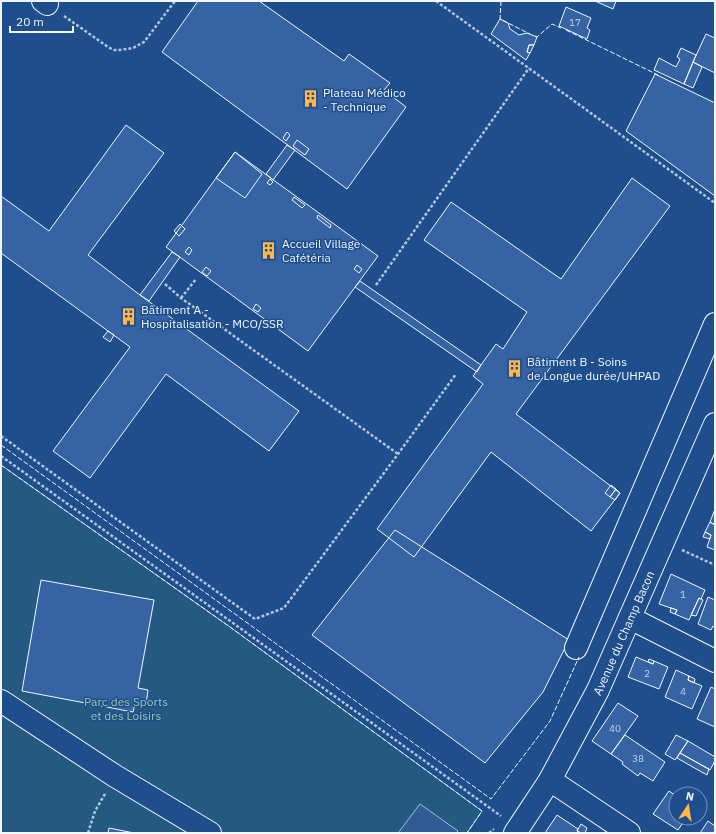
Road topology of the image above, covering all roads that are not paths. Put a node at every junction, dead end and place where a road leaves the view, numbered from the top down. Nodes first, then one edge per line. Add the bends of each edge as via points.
1 (715, 324) edge
2 (715, 424) edge
3 (630, 618) junction
4 (576, 648) dead end
5 (715, 661) edge
6 (1, 701) edge
7 (550, 780) junction
8 (511, 826) edge
9 (210, 833) edge
10 (629, 833) edge

1 - 4 street
2 - 3 street, Avenue du Champ Bacon
3 - 5 street
3 - 7 street, Avenue du Champ Bacon via 598,690
6 - 9 street via 115,776
7 - 8 street, Avenue du Champ Bacon
7 - 10 street

